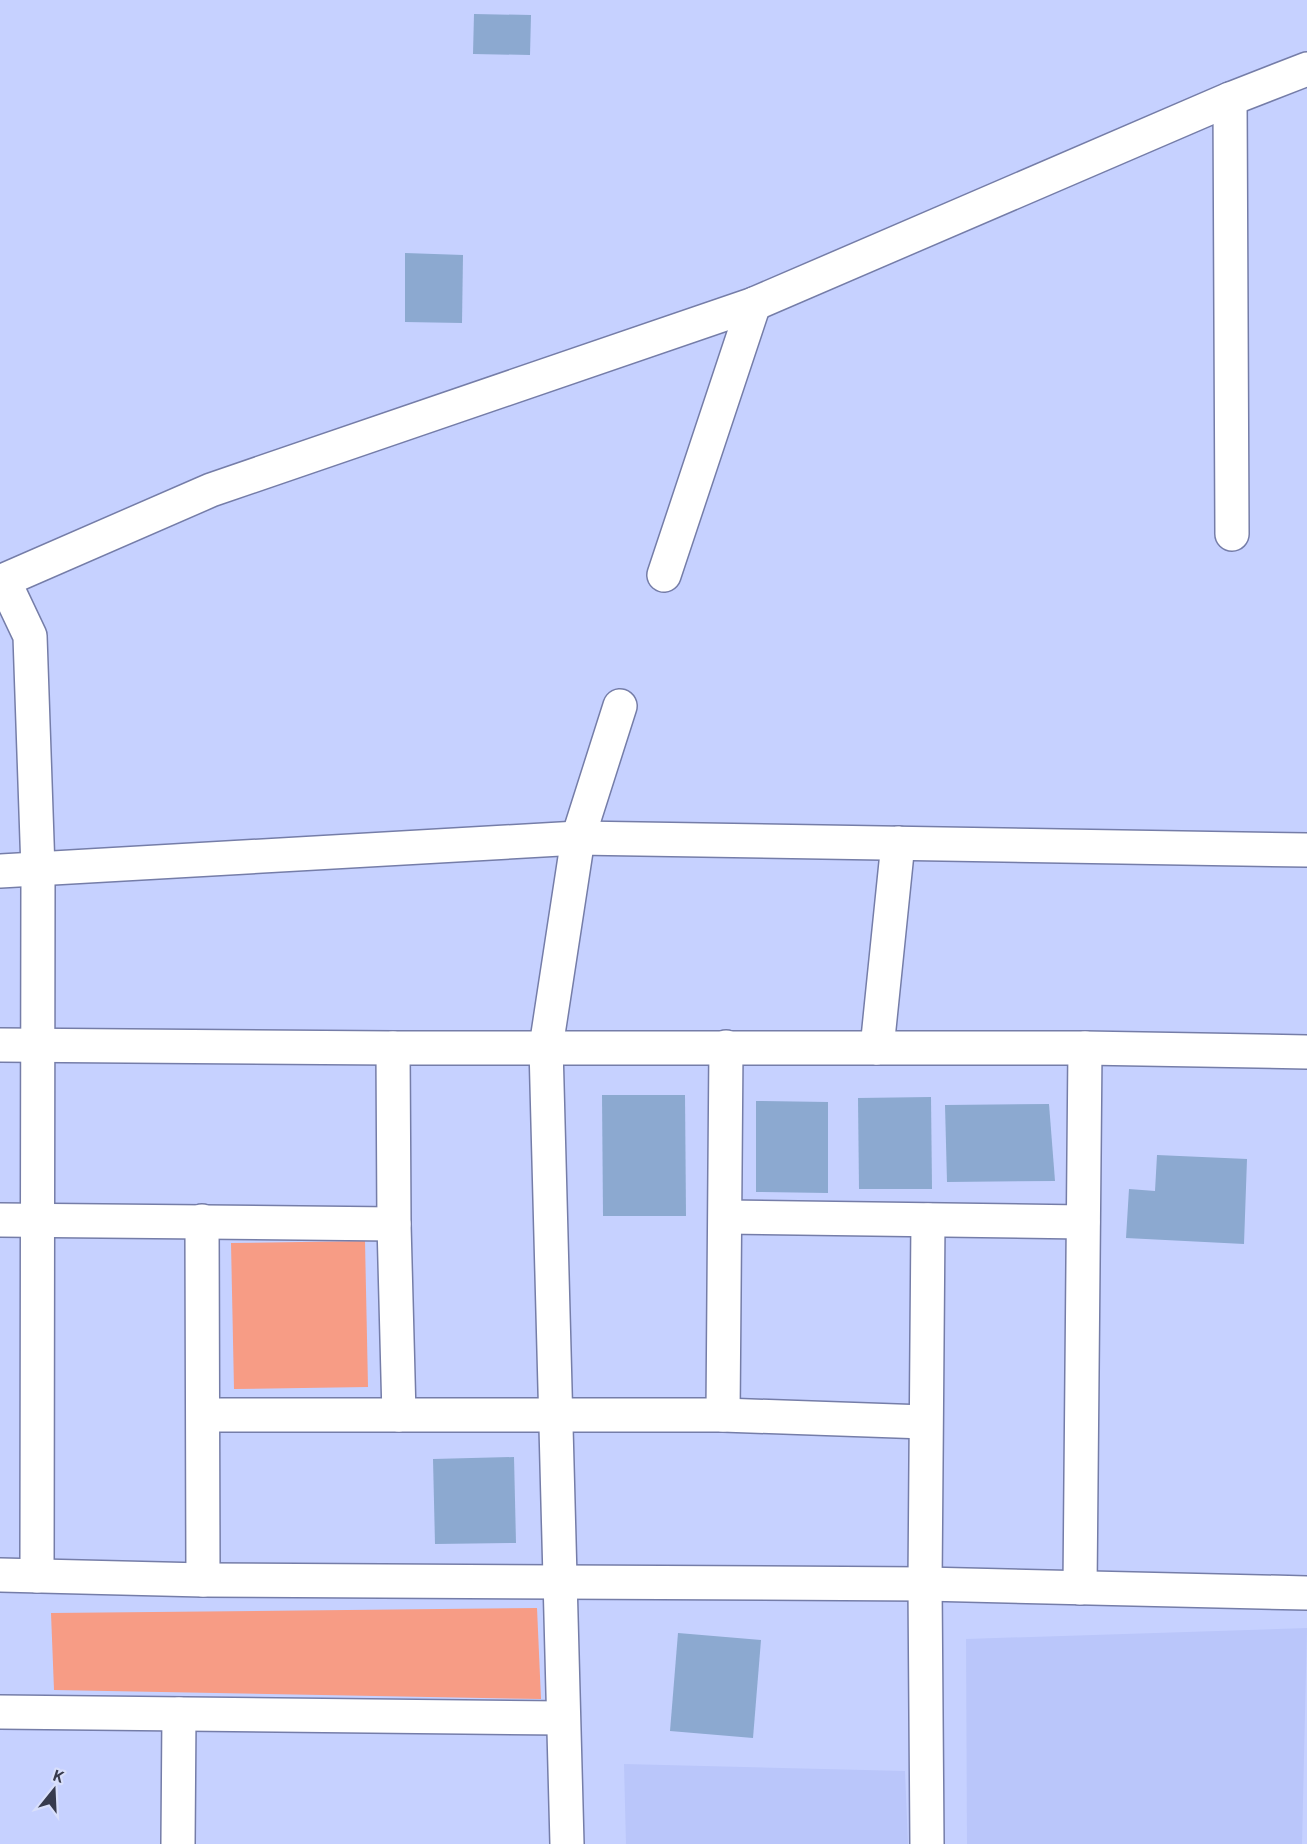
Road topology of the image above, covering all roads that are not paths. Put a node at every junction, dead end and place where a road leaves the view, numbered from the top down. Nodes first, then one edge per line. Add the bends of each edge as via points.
1 (1307, 69) edge
2 (1230, 99) junction
3 (754, 304) junction
4 (1232, 534) dead end
5 (664, 575) dead end
6 (2, 582) edge
7 (620, 706) dead end
8 (578, 838) junction
9 (898, 843) junction
10 (1307, 850) edge
11 (38, 870) junction
12 (0, 871) edge
13 (38, 1044) junction
14 (0, 1045) edge
15 (546, 1047) junction
16 (726, 1047) junction
17 (393, 1048) junction
18 (877, 1048) junction
19 (1085, 1048) junction
20 (1307, 1053) edge
21 (726, 1217) junction
22 (36, 1219) junction
23 (0, 1220) edge
24 (928, 1220) junction
25 (202, 1221) junction
26 (1083, 1222) junction
27 (394, 1224) junction
28 (556, 1414) junction
29 (204, 1415) junction
30 (399, 1415) junction
31 (723, 1415) junction
32 (925, 1422) junction
33 (0, 1575) edge
34 (38, 1576) junction
35 (203, 1580) junction
36 (559, 1581) junction
37 (925, 1584) junction
38 (1080, 1588) junction
39 (1307, 1593) edge
40 (0, 1712) edge
41 (179, 1714) junction
42 (563, 1719) junction
43 (178, 1844) edge
44 (567, 1844) edge
45 (927, 1844) edge

1 - 2 street
2 - 3 street
2 - 4 street
3 - 5 street
3 - 6 street via 211,490
6 - 11 street via 30,636
7 - 8 street
8 - 9 street
8 - 11 street
8 - 15 street
9 - 10 street
9 - 18 street
11 - 12 street
11 - 13 street
13 - 14 street
13 - 17 street
13 - 22 street
15 - 16 street
15 - 17 street
15 - 28 street
16 - 18 street
16 - 21 street
17 - 27 street
18 - 19 street
19 - 20 street
19 - 26 street
21 - 24 street
21 - 31 street
22 - 23 street
22 - 25 street
22 - 34 street
24 - 26 street
24 - 32 street
25 - 27 street
25 - 29 street
26 - 38 street
27 - 30 street
28 - 30 street
28 - 31 street
28 - 36 street
29 - 30 street
29 - 35 street
31 - 32 street
32 - 37 street
33 - 34 street
34 - 35 street
35 - 36 street
36 - 37 street
36 - 42 street
37 - 38 street
37 - 45 street
38 - 39 street
40 - 41 street
41 - 42 street
41 - 43 street
42 - 44 street

